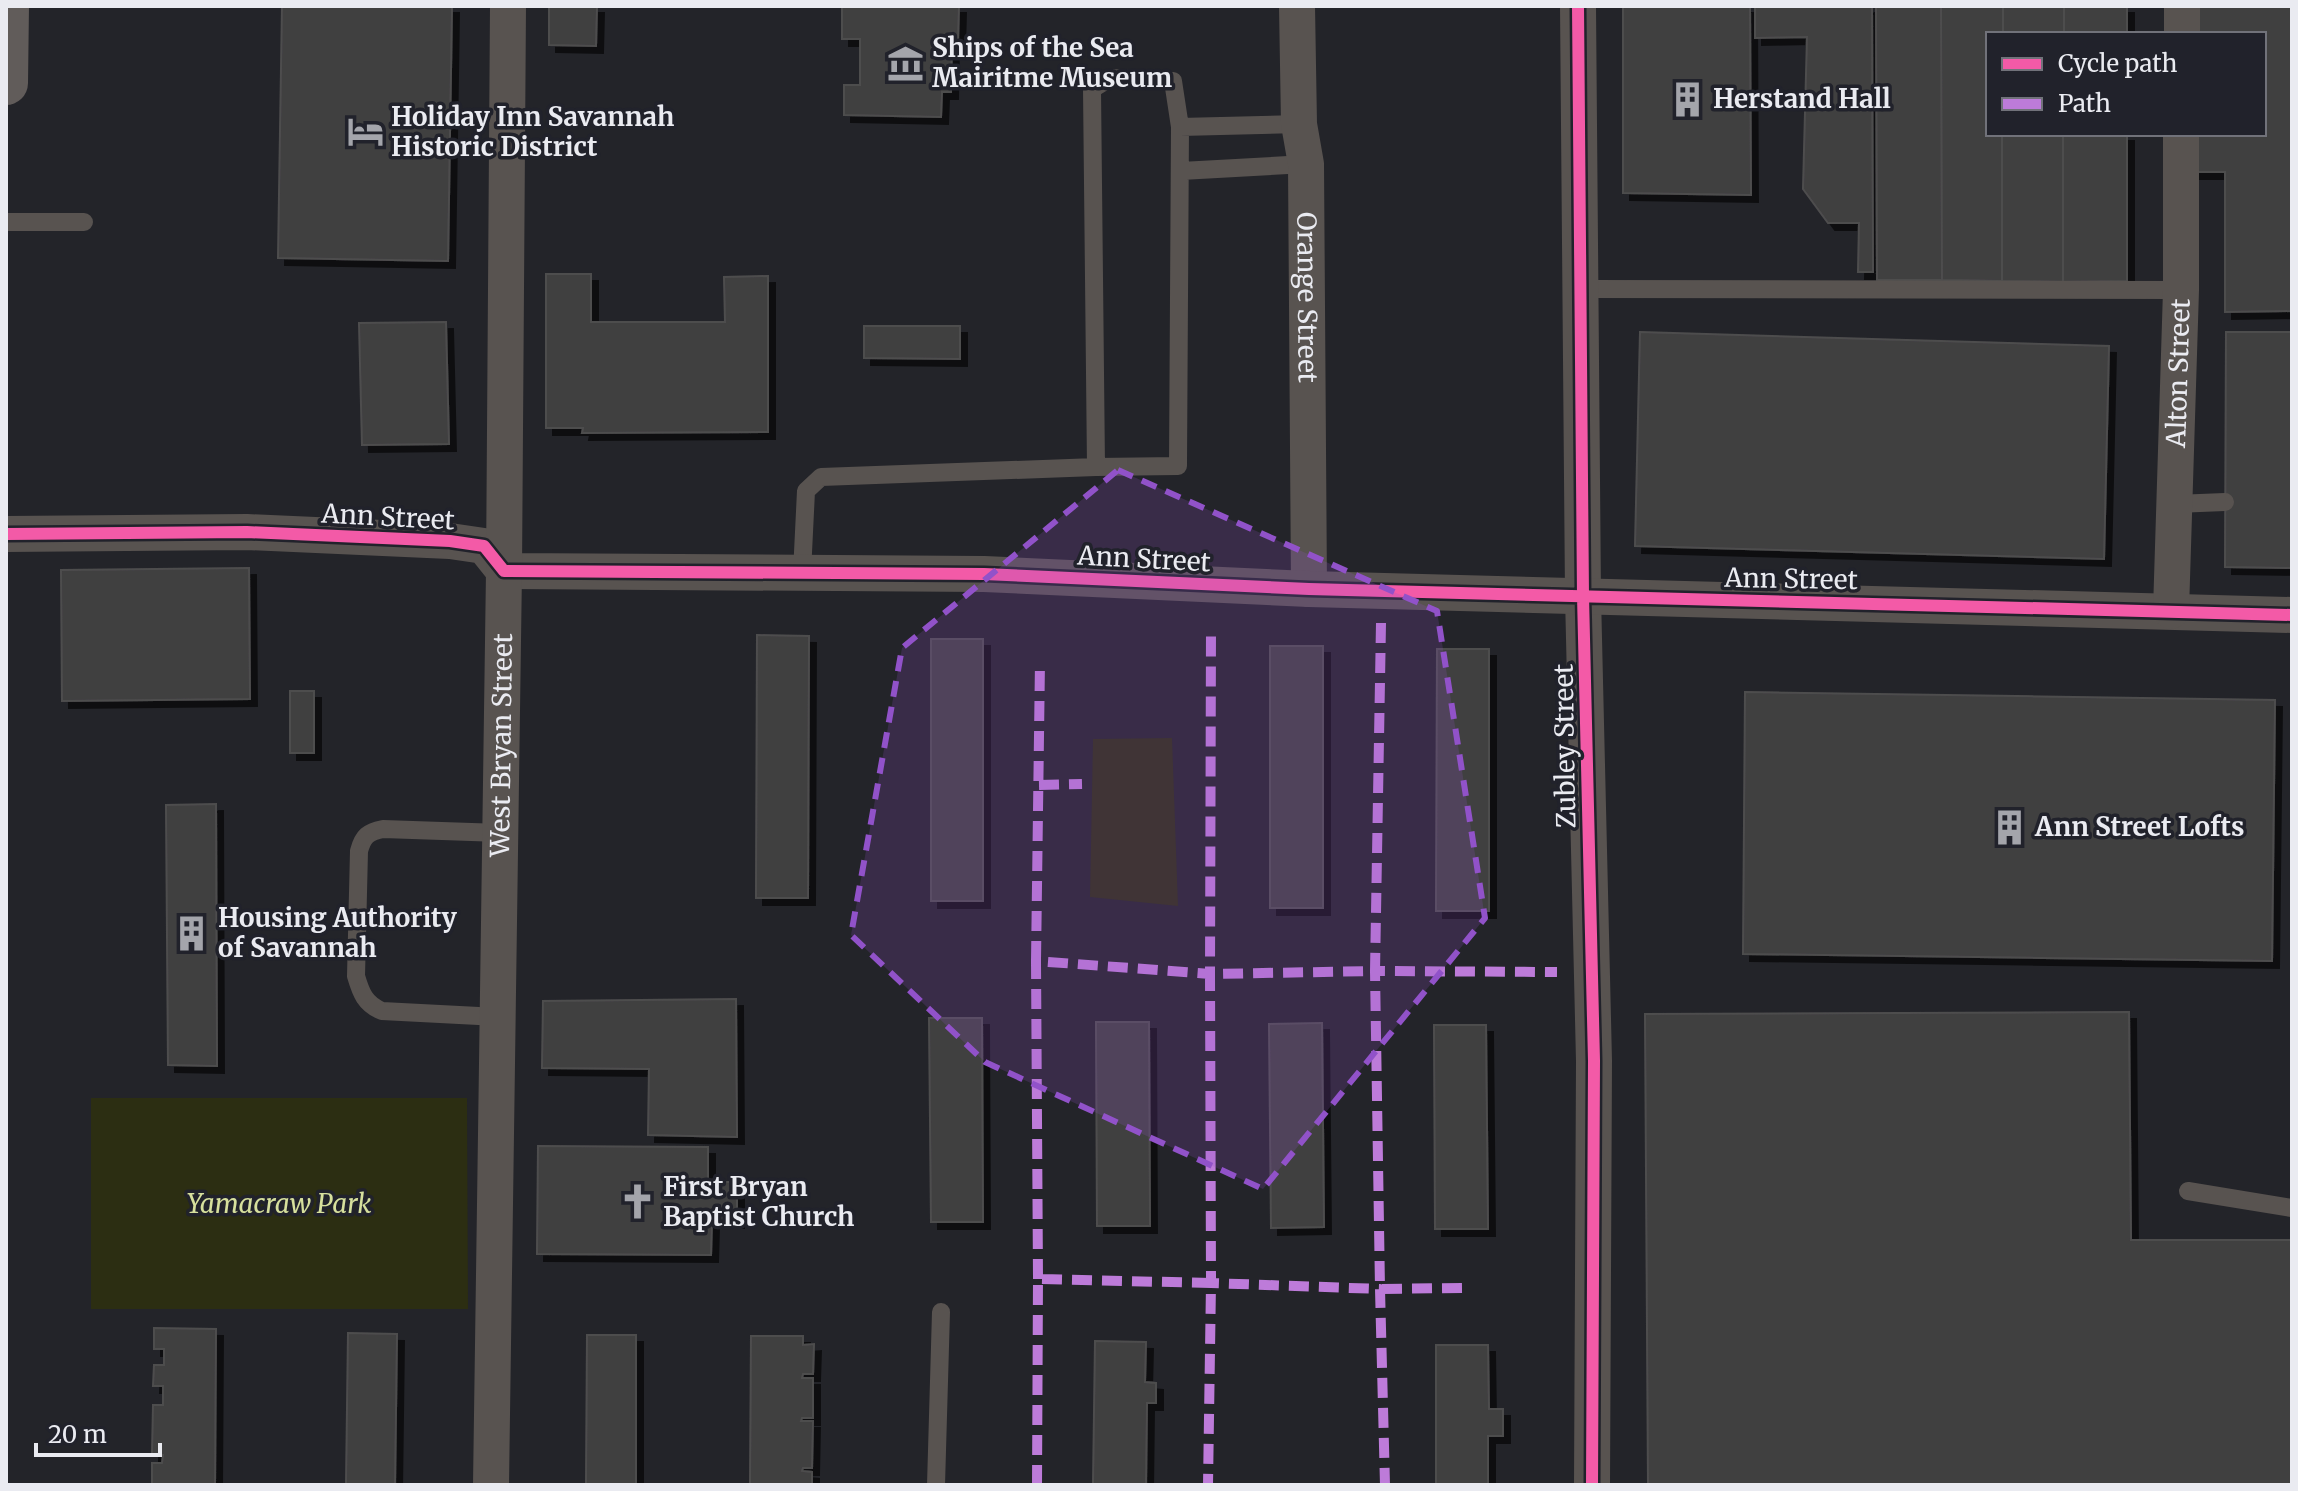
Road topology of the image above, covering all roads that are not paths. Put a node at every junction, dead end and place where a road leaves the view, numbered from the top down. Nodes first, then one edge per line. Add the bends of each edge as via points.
1 (508, 6) edge
2 (1297, 6) edge
3 (1578, 6) edge
4 (2182, 6) edge
5 (7, 13) edge
6 (2182, 32) edge
7 (6, 83) edge
8 (1299, 124) junction
9 (1180, 127) junction
10 (2181, 136) edge
11 (1306, 164) junction
12 (1181, 171) junction
13 (6, 222) edge
14 (84, 222) dead end
15 (1580, 289) junction
16 (2181, 290) junction
17 (1096, 467) junction
18 (2225, 502) dead end
19 (2175, 504) junction
20 (6, 534) edge
21 (504, 571) junction
22 (802, 573) junction
23 (1309, 589) junction
24 (1583, 596) junction
25 (2171, 611) junction
26 (2292, 615) edge
27 (501, 833) junction
28 (498, 1017) junction
29 (2188, 1191) dead end
30 (2292, 1208) edge
31 (941, 1312) dead end
32 (491, 1485) edge
33 (936, 1485) edge
34 (1592, 1485) edge

1 - 21 street, West Bryan Street
2 - 8 street, Orange Street
3 - 15 street, Zubley Street
4 - 6 street
5 - 7 main road
8 - 9 lane
8 - 11 street, Orange Street
9 - 12 lane
9 - 17 lane via 1173,81 1110,78 1092,89
10 - 16 street, Alton Street
11 - 12 lane
11 - 23 street, Orange Street
12 - 17 lane via 1178,466
13 - 14 lane
15 - 16 lane
15 - 24 street, Zubley Street
16 - 19 street, Alton Street
17 - 22 lane via 821,477 806,491
18 - 19 lane
19 - 25 street, Alton Street
20 - 21 street, Ann Street via 247,532 450,541 484,546
21 - 22 street, Ann Street
21 - 27 street, West Bryan Street
22 - 23 street, Ann Street via 984,574
23 - 24 street, Ann Street
24 - 25 street, Ann Street
24 - 34 street, Zubley Street via 1594,1061
25 - 26 street, Ann Street
27 - 28 street, West Bryan Street
27 - 28 lane via 370,831 359,851 356,976 361,994 382,1011
28 - 32 street, West Bryan Street
29 - 30 lane
31 - 33 lane

